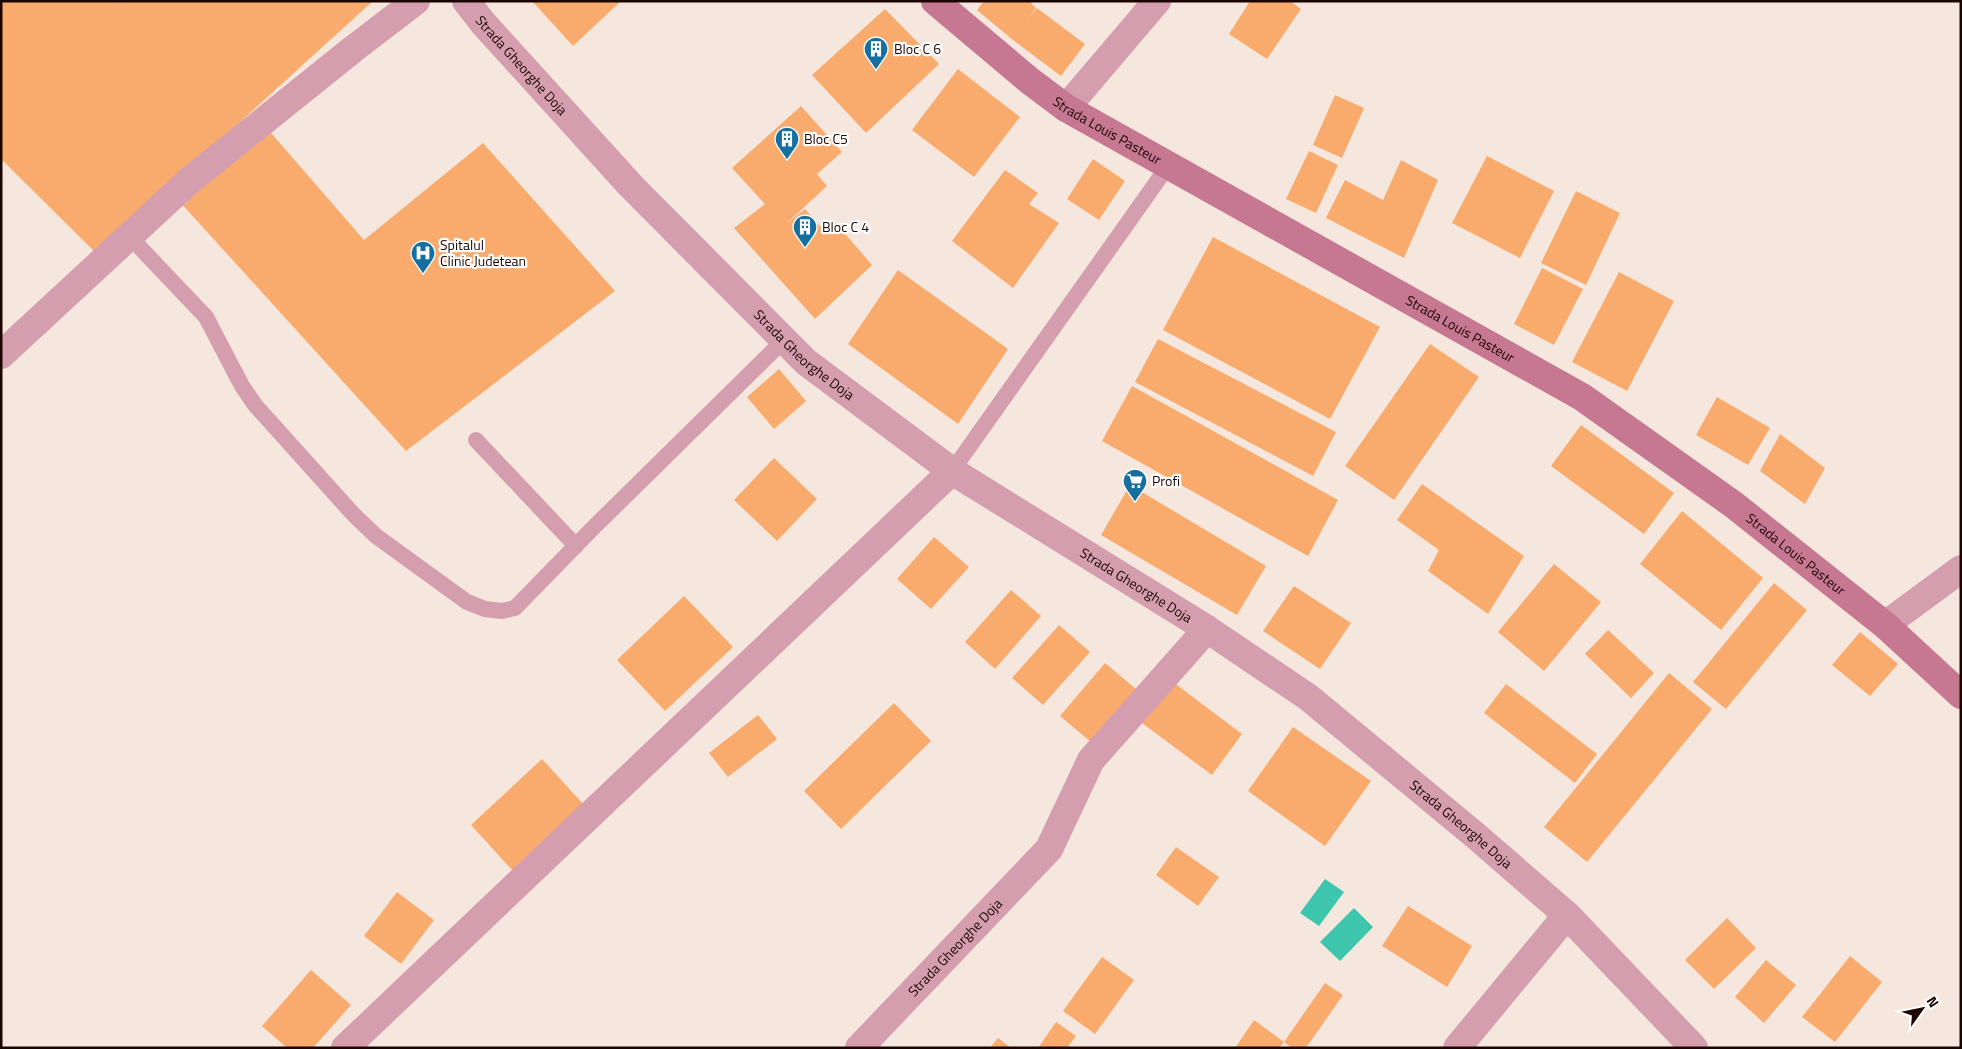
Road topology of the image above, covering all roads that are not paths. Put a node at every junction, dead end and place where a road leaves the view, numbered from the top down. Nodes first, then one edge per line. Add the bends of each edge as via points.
1 (416, 1) edge
2 (466, 1) edge
3 (935, 1) edge
4 (1156, 1) edge
5 (1066, 108) junction
6 (1168, 166) junction
7 (129, 236) junction
8 (784, 340) junction
9 (1, 356) edge
10 (476, 440) dead end
11 (952, 471) junction
12 (576, 546) junction
13 (1961, 569) edge
14 (1885, 625) junction
15 (1207, 630) junction
16 (1961, 695) edge
17 (1566, 915) junction
18 (345, 1048) edge
19 (859, 1048) edge
20 (1457, 1048) edge
21 (1694, 1048) edge

1 - 7 street via 263,120
2 - 8 street, Strada Gheorghe Doja via 631,186
3 - 5 main road, Strada Louis Pasteur
4 - 5 street
5 - 6 main road, Strada Louis Pasteur
6 - 11 lane
6 - 14 main road, Strada Louis Pasteur via 1582,398 1734,505
7 - 9 street
7 - 12 lane via 206,317 255,405 354,515 376,536 467,602 485,609 502,611 515,608
8 - 11 street, Strada Gheorghe Doja via 806,362
8 - 12 lane
10 - 12 lane
11 - 15 street, Strada Gheorghe Doja
11 - 18 street
13 - 14 street
14 - 16 main road, Strada Louis Pasteur
15 - 17 street, Strada Gheorghe Doja via 1308,697
15 - 19 street, Strada Gheorghe Doja via 1091,760 1049,848
17 - 20 street
17 - 21 street, Strada Gheorghe Doja

